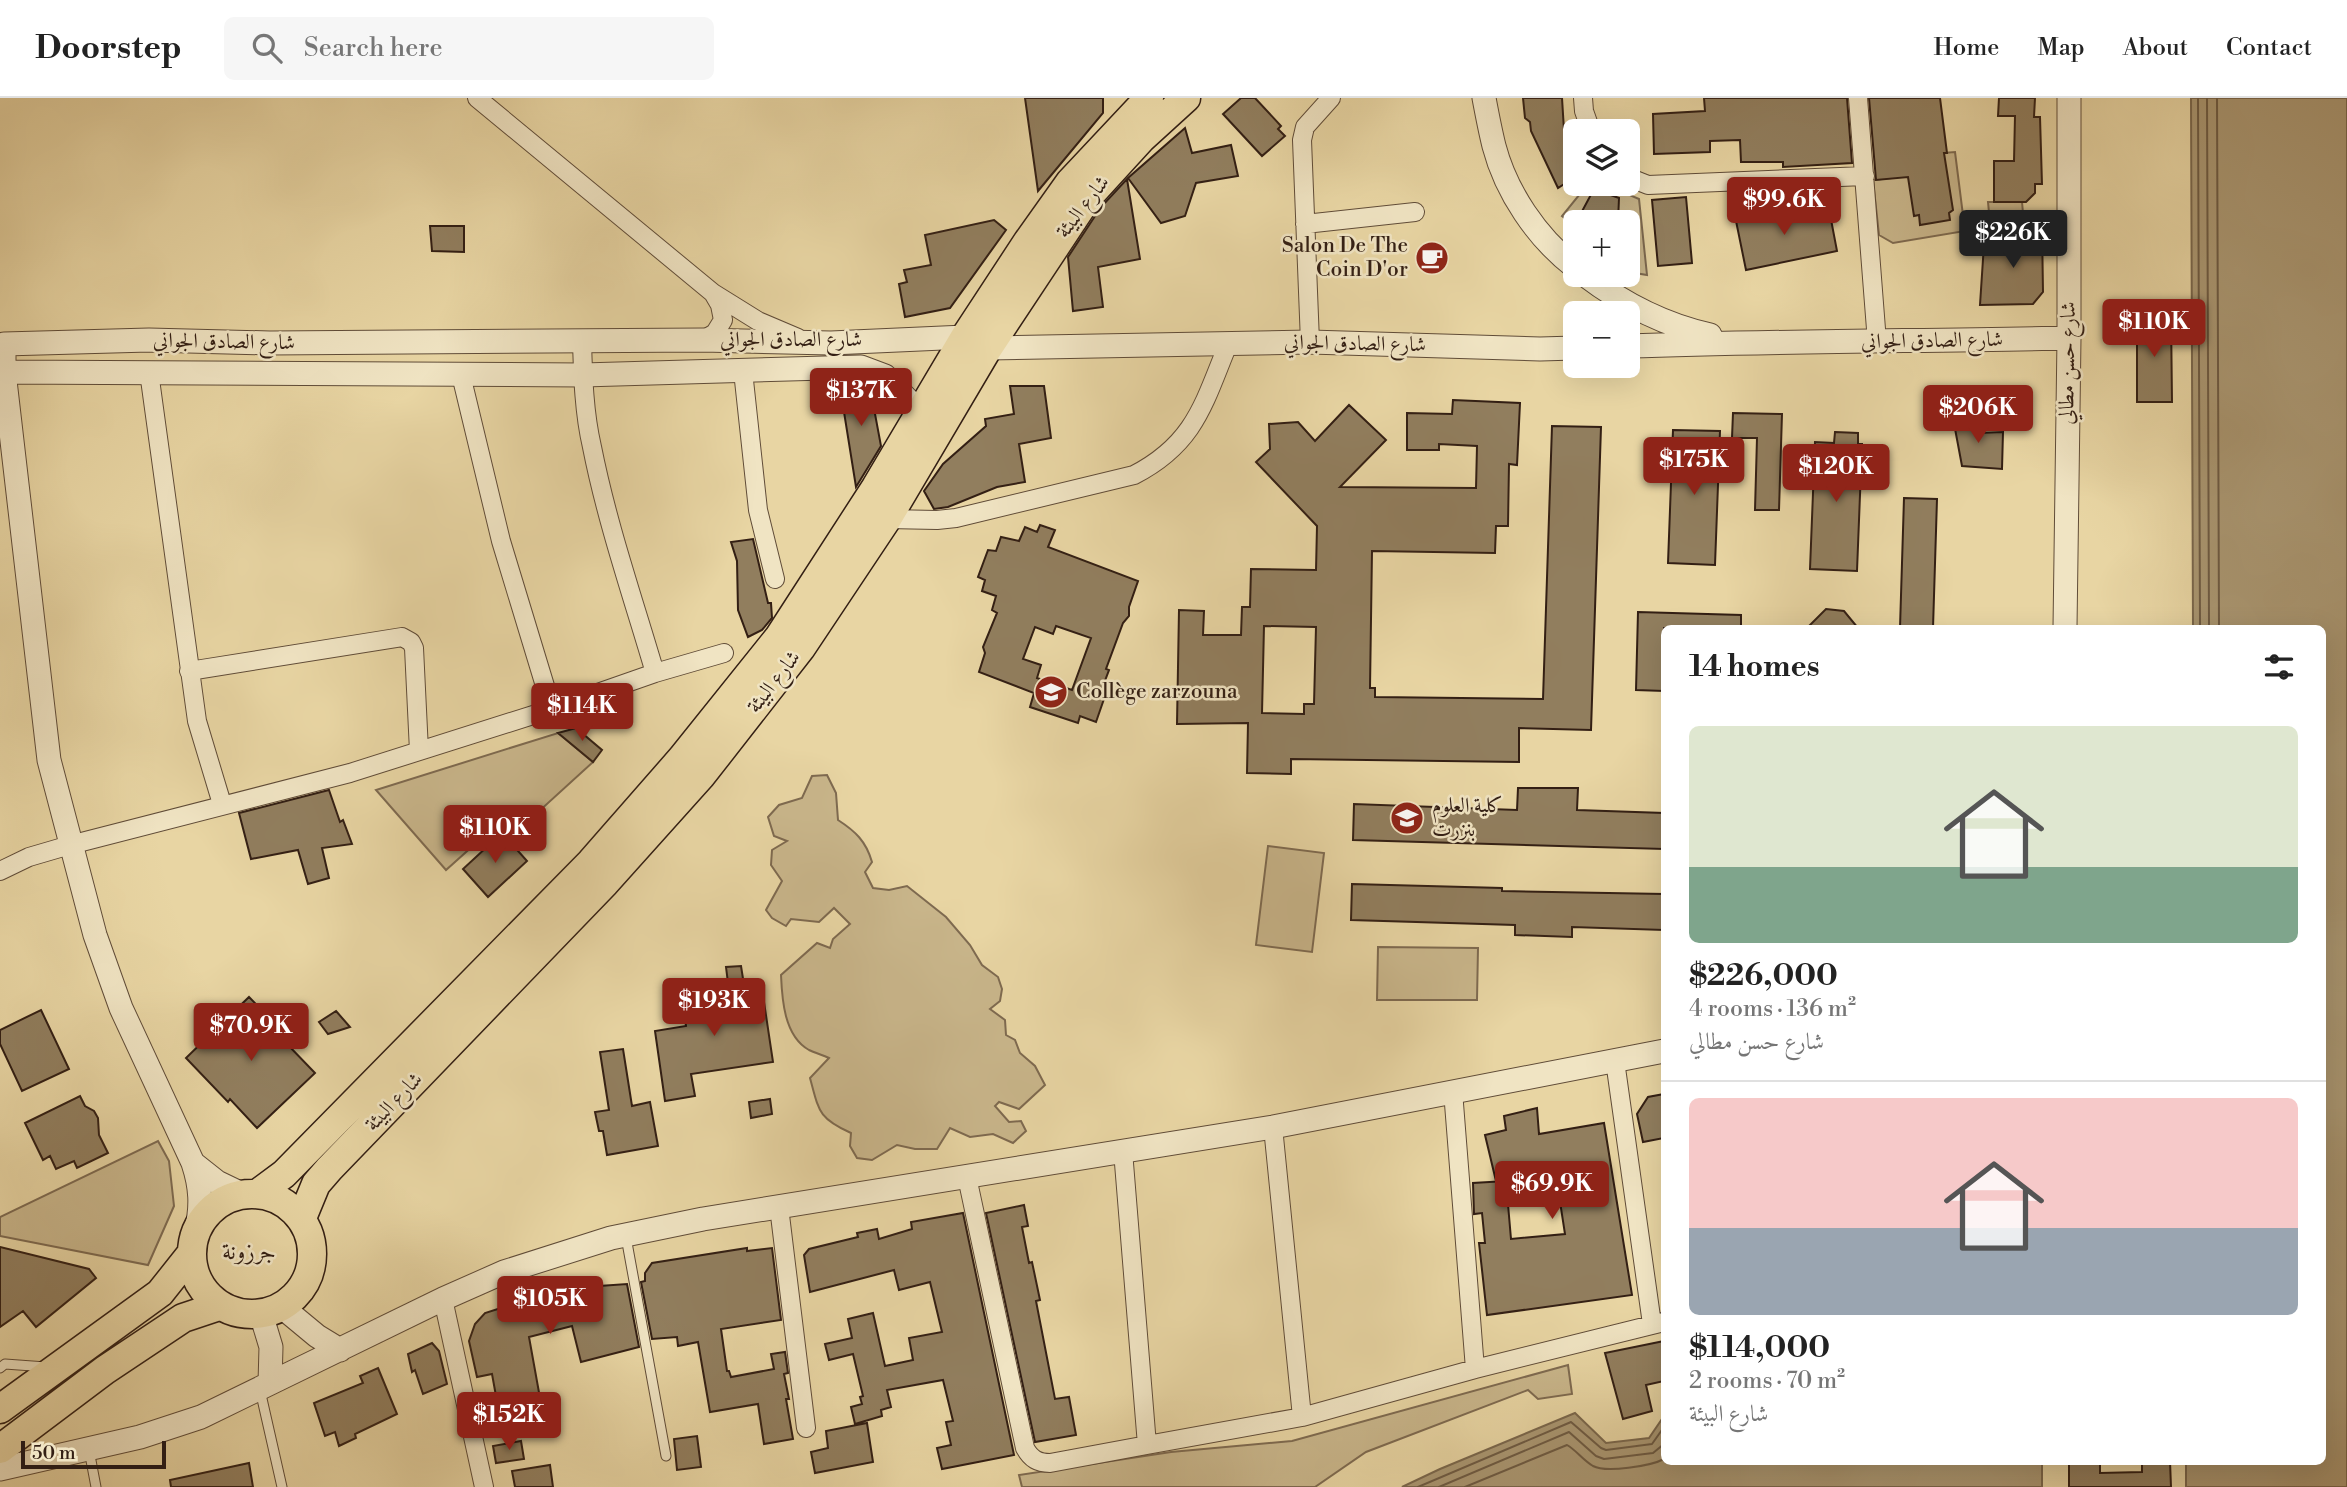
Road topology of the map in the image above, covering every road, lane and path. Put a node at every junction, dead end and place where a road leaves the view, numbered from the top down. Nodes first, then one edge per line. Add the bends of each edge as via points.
1 (477, 98) edge
2 (1149, 98) edge
3 (1186, 98) edge
4 (1331, 98) edge
5 (1484, 98) edge
6 (1583, 98) edge
7 (1858, 98) edge
8 (2069, 98) edge
9 (1587, 119) edge
10 (1865, 176) junction
11 (1640, 182) edge
12 (1415, 212) dead end
13 (1305, 224) junction
14 (1563, 255) edge
15 (1604, 287) edge
16 (713, 293) junction
17 (2069, 338) junction
18 (703, 340) junction
19 (582, 341) junction
20 (806, 341) junction
21 (976, 342) junction
22 (1229, 342) junction
23 (1310, 342) junction
24 (1740, 342) junction
25 (1877, 342) junction
26 (831, 343) junction
27 (2, 345) edge
28 (1640, 346) edge
29 (1563, 348) edge
30 (830, 368) junction
31 (2, 371) edge
32 (743, 371) junction
33 (149, 372) junction
34 (461, 375) junction
35 (583, 375) junction
36 (920, 413) junction
37 (887, 519) junction
38 (775, 579) dead end
39 (2065, 625) edge
40 (724, 653) dead end
41 (189, 671) junction
42 (655, 673) junction
43 (552, 709) junction
44 (419, 751) junction
45 (222, 804) junction
46 (70, 845) junction
47 (0, 871) edge
48 (1661, 1052) edge
49 (1615, 1061) junction
50 (1453, 1091) junction
51 (1273, 1127) junction
52 (1123, 1151) junction
53 (193, 1163) junction
54 (967, 1177) junction
55 (251, 1194) junction
56 (779, 1207) junction
57 (302, 1218) junction
58 (626, 1234) junction
59 (193, 1242) junction
60 (443, 1299) junction
61 (219, 1306) junction
62 (272, 1310) junction
63 (1658, 1323) edge
64 (340, 1349) junction
65 (0, 1368) edge
66 (55, 1368) junction
67 (1475, 1369) junction
68 (265, 1385) junction
69 (0, 1409) edge
70 (1302, 1417) junction
71 (806, 1428) dead end
72 (1147, 1445) junction
73 (0, 1449) edge
74 (89, 1450) junction
75 (666, 1456) dead end
76 (0, 1469) edge
77 (96, 1487) edge
78 (282, 1487) edge
79 (484, 1487) edge

1 - 16 street
2 - 21 main road, شارع البيئة via 1070,182
3 - 21 main road, شارع البيئة via 1088,197
4 - 13 street via 1305,127 1302,140
5 - 14 street via 1494,148 1513,192 1536,229
6 - 9 street
7 - 10 street
8 - 17 street, شارع حسن مطالي
10 - 11 street
10 - 25 street
12 - 13 street
13 - 23 street
15 - 24 street via 1679,328
16 - 18 street via 723,320 715,333
16 - 20 street via 758,321
17 - 25 street, شارع الصادق الجواني
17 - 39 street, شارع حسن مطالي
18 - 19 street, شارع الصادق الجواني
18 - 20 street, شارع الصادق الجواني
19 - 27 street, شارع الصادق الجواني via 149,340
19 - 35 street
20 - 26 street, شارع الصادق الجواني
21 - 22 street, شارع الصادق الجواني
21 - 26 street, شارع الصادق الجواني
21 - 36 main road, شارع البيئة
21 - 37 main road, شارع البيئة
22 - 23 street, شارع الصادق الجواني
22 - 37 street via 1196,422 1182,441 1152,466 966,516
23 - 29 street, شارع الصادق الجواني
24 - 25 street, شارع الصادق الجواني
24 - 28 street, شارع الصادق الجواني
26 - 30 street
27 - 31 street
30 - 32 street
30 - 36 street via 872,369
31 - 33 street
31 - 46 street via 49,760
32 - 35 street
32 - 38 street via 758,510
33 - 34 street
33 - 41 street
34 - 35 street
34 - 43 street via 501,541
35 - 42 street via 591,445
36 - 55 main road, شارع البيئة via 779,637 682,758 591,862 284,1174
37 - 57 main road, شارع البيئة via 801,648 701,776 605,883 329,1169 316,1184
40 - 42 street
41 - 44 street via 402,637 414,648
41 - 45 street via 197,722
42 - 43 street
43 - 44 street
44 - 45 street
45 - 46 street
46 - 47 street
46 - 53 street via 121,1008
48 - 49 street
49 - 50 street
49 - 63 street
50 - 51 street
50 - 67 street
51 - 52 street
51 - 70 street
52 - 54 street
52 - 72 street
53 - 55 street via 217,1182
53 - 59 street via 201,1196
54 - 56 street
54 - 72 street via 1029,1455 1050,1463
55 - 57 main road via 285,1203
55 - 59 main road via 223,1201 211,1210
56 - 58 street
56 - 71 street
57 - 62 main road via 312,1250 309,1273 298,1293
58 - 60 street via 504,1272
58 - 75 lane
59 - 61 main road via 195,1277
59 - 66 main road via 160,1293
60 - 64 street
60 - 79 street
61 - 62 main road via 237,1314
61 - 73 main road via 183,1318 104,1370
62 - 64 street
62 - 68 street
63 - 67 street
64 - 68 street
65 - 66 lane via 5,1364
66 - 69 main road
67 - 70 street
68 - 74 street via 201,1417
68 - 78 lane
70 - 72 street
74 - 76 street
74 - 77 lane

